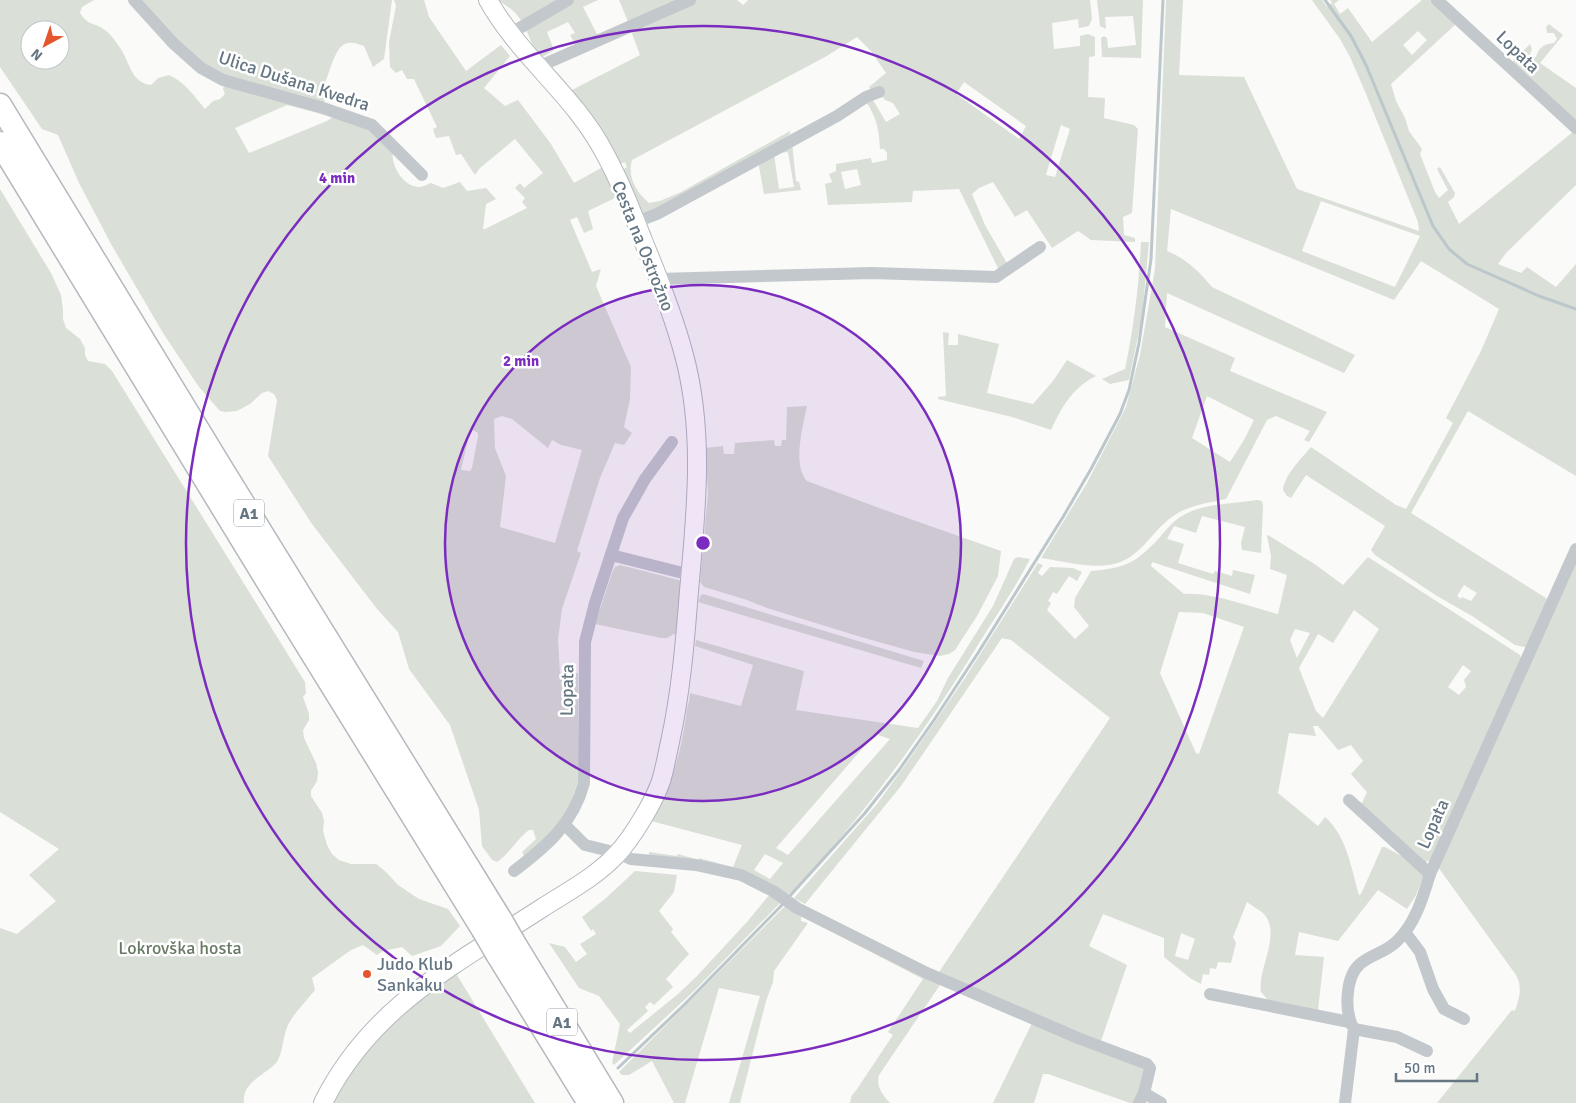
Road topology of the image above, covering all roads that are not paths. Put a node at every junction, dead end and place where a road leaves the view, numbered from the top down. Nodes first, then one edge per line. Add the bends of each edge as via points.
1 (134, 0) edge
2 (488, 0) edge
3 (690, 0) edge
4 (1437, 0) edge
5 (561, 2) edge
6 (510, 33) junction
7 (538, 67) junction
8 (879, 92) dead end
9 (0, 105) edge
10 (1576, 128) edge
11 (0, 142) edge
12 (422, 175) dead end
13 (636, 222) junction
14 (1040, 247) dead end
15 (658, 279) junction
16 (672, 442) dead end
17 (1576, 549) edge
18 (611, 555) junction
19 (691, 575) junction
20 (1349, 800) dead end
21 (566, 825) junction
22 (618, 854) junction
23 (514, 871) dead end
24 (1430, 874) junction
25 (492, 925) junction
26 (1405, 932) junction
27 (505, 947) junction
28 (1210, 994) dead end
29 (1464, 1019) dead end
30 (1351, 1026) junction
31 (1427, 1051) dead end
32 (1141, 1098) edge
33 (323, 1103) edge
34 (589, 1103) edge
35 (612, 1103) edge
36 (1161, 1103) edge
37 (1345, 1103) edge

1 - 12 street, Ulica Dušana Kvedra via 201,68 223,80 372,125
2 - 6 street, Cesta na Ostrožno
3 - 7 street
4 - 10 street, Lopata
5 - 6 street
6 - 7 street, Cesta na Ostrožno
7 - 13 street, Cesta na Ostrožno via 594,133
8 - 13 street via 657,214
9 - 25 highway, A1 via 222,469
11 - 25 highway, A1 via 269,584
13 - 15 street, Cesta na Ostrožno
14 - 15 street via 996,277 872,273
15 - 19 street, Cesta na Ostrožno via 684,356 692,396 697,496
16 - 18 street, Lopata via 645,479 623,518
17 - 24 street, Lopata
18 - 19 street
18 - 21 street, Lopata via 594,603 586,642 584,783 580,800
19 - 22 street, Cesta na Ostrožno via 678,709 661,781 644,816
20 - 24 street
21 - 22 street via 585,845
21 - 23 street, Lopata
22 - 32 street via 630,859 696,865 741,874 774,891 797,908 927,973 1147,1064 1150,1068
22 - 33 street, Cesta na Ostrožno via 568,892 437,976 392,1010 361,1043 332,1084
24 - 26 street, Lopata via 1420,904
25 - 27 highway, A1, bridge
26 - 29 street via 1420,952 1444,1009
26 - 30 street, Lopata via 1396,942 1360,963 1353,972 1348,1006
27 - 34 highway, A1
27 - 35 highway, A1
28 - 30 street
30 - 31 street via 1396,1037
30 - 37 street, Lopata
32 - 36 street

